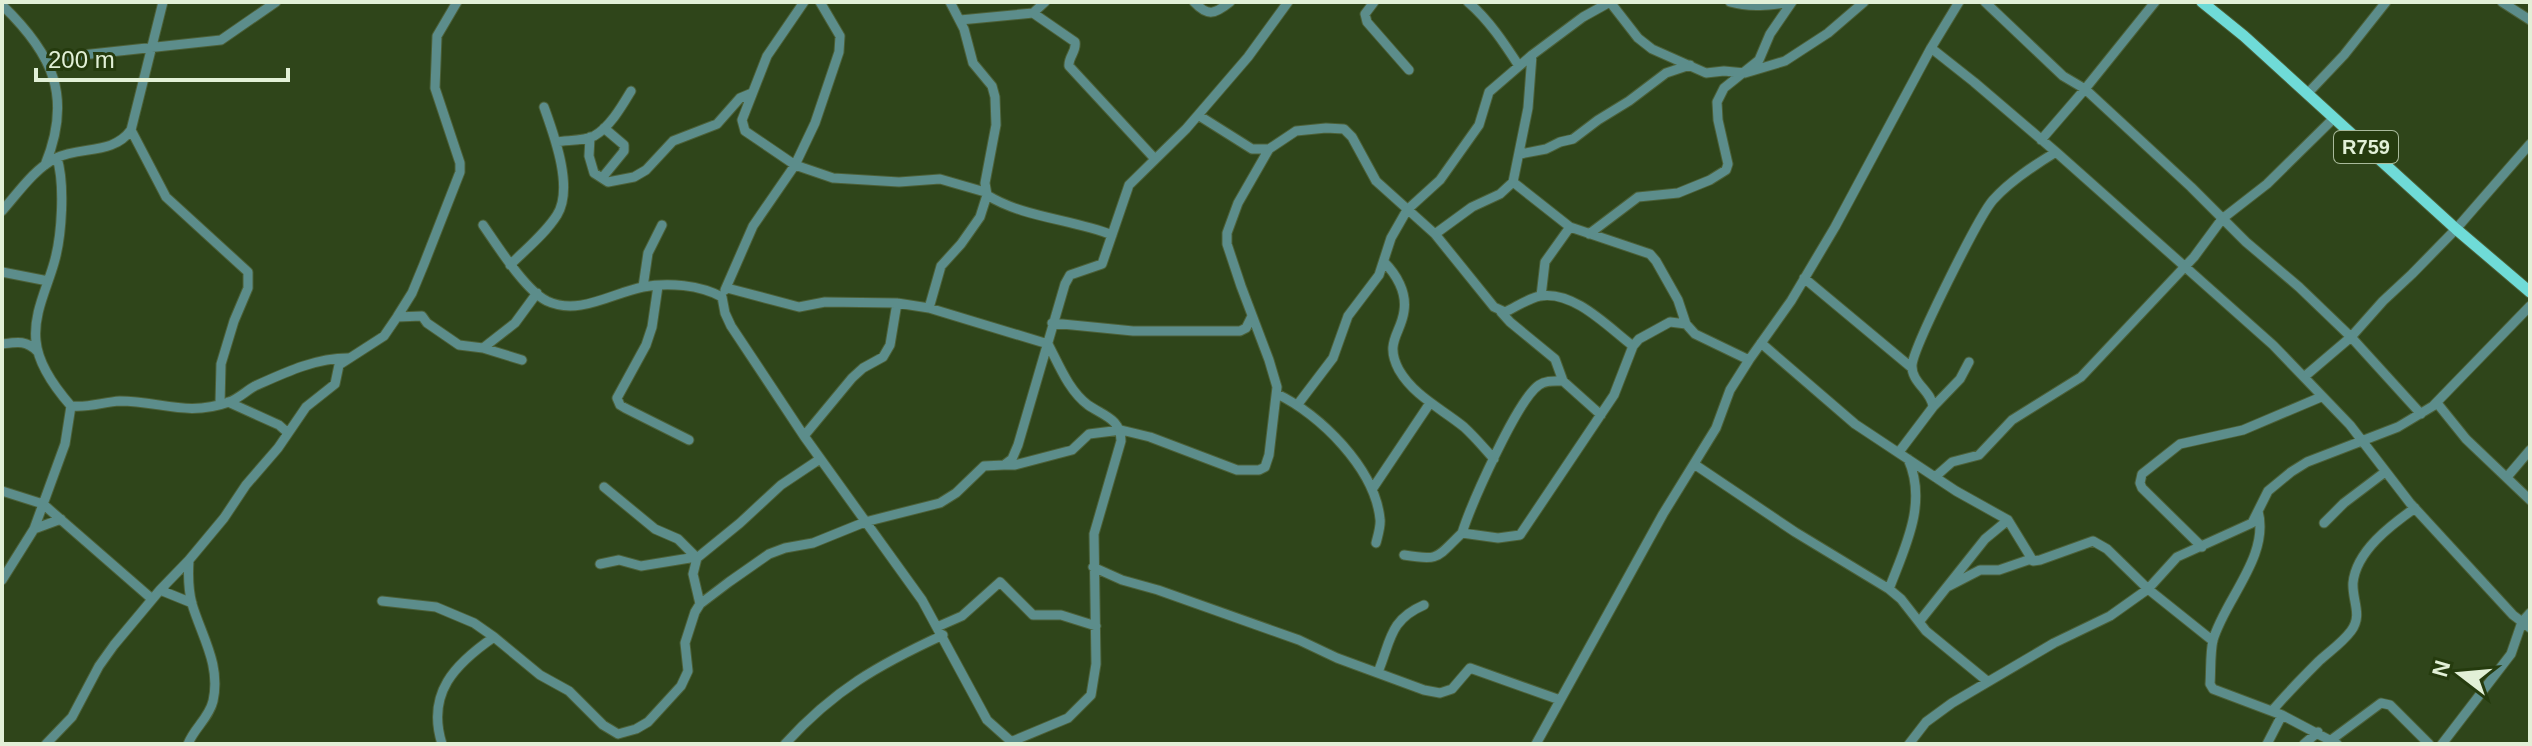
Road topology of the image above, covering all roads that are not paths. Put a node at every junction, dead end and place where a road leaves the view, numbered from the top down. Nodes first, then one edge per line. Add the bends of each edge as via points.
1 (163, 2) edge
2 (276, 2) edge
3 (457, 2) edge
4 (804, 2) edge
5 (820, 2) edge
6 (950, 2) edge
7 (1045, 2) edge
8 (1194, 2) edge
9 (1230, 2) edge
10 (1288, 2) edge
11 (1374, 2) edge
12 (1468, 2) edge
13 (1610, 2) edge
14 (1730, 2) edge
15 (1792, 2) edge
16 (1864, 2) edge
17 (1959, 2) edge
18 (1985, 2) edge
19 (2155, 2) edge
20 (2202, 2) edge
21 (2386, 2) edge
22 (2502, 2) edge
23 (2, 5) edge
24 (1033, 13) junction
25 (960, 20) junction
26 (2530, 20) edge
27 (1931, 48) junction
28 (152, 49) junction
29 (1532, 55) junction
30 (45, 59) junction
31 (1690, 65) junction
32 (1519, 66) junction
33 (1409, 70) dead end
34 (1745, 73) junction
35 (2085, 89) junction
36 (631, 91) dead end
37 (752, 93) junction
38 (2308, 93) junction
39 (544, 107) dead end
40 (1198, 115) junction
41 (2334, 118) junction
42 (604, 128) junction
43 (131, 130) junction
44 (590, 137) junction
45 (2041, 140) junction
46 (556, 142) junction
47 (2530, 144) edge
48 (1269, 149) junction
49 (2056, 152) junction
50 (1520, 154) junction
51 (57, 158) junction
52 (1155, 159) junction
53 (45, 165) junction
54 (795, 165) junction
55 (602, 178) junction
56 (1513, 182) junction
57 (986, 193) junction
58 (1407, 210) junction
59 (2, 211) edge
60 (2222, 219) junction
61 (483, 225) dead end
62 (662, 225) dead end
63 (1570, 227) junction
64 (2456, 229) junction
65 (1435, 234) junction
66 (1589, 234) junction
67 (1112, 235) junction
68 (1384, 262) junction
69 (510, 265) junction
70 (2184, 266) junction
71 (2, 272) edge
72 (1804, 278) junction
73 (48, 281) junction
74 (658, 286) junction
75 (643, 287) junction
76 (724, 292) junction
77 (2530, 292) edge
78 (537, 293) junction
79 (1541, 296) junction
80 (897, 303) junction
81 (2530, 306) edge
82 (929, 308) junction
83 (1501, 312) junction
84 (1252, 316) junction
85 (397, 317) junction
86 (1052, 323) junction
87 (1686, 324) junction
88 (2351, 337) junction
89 (1761, 343) junction
90 (2, 344) edge
91 (1048, 344) junction
92 (1633, 346) junction
93 (483, 348) junction
94 (37, 351) junction
95 (348, 358) junction
96 (522, 360) dead end
97 (1749, 360) junction
98 (1969, 362) dead end
99 (1912, 368) junction
100 (2304, 377) junction
101 (1563, 381) junction
102 (1277, 394) junction
103 (2321, 397) junction
104 (224, 402) junction
105 (1430, 403) junction
106 (2437, 403) junction
107 (1298, 404) junction
108 (71, 406) junction
109 (1933, 407) junction
110 (2421, 414) junction
111 (1601, 415) junction
112 (1121, 430) junction
113 (288, 433) junction
114 (804, 436) junction
115 (689, 440) dead end
116 (2363, 440) junction
117 (2530, 450) edge
118 (1899, 452) junction
119 (1908, 458) junction
120 (820, 459) junction
121 (1494, 459) junction
122 (1694, 464) junction
123 (1004, 465) junction
124 (2385, 472) junction
125 (1935, 477) junction
126 (2507, 477) junction
127 (604, 487) dead end
128 (1373, 488) junction
129 (2, 491) edge
130 (2530, 500) edge
131 (43, 504) junction
132 (2415, 508) junction
133 (2258, 510) junction
134 (61, 519) junction
135 (2008, 520) junction
136 (865, 522) junction
137 (2324, 523) dead end
138 (34, 529) junction
139 (1462, 533) junction
140 (1376, 543) dead end
141 (2202, 547) junction
142 (1404, 555) dead end
143 (697, 557) junction
144 (2031, 559) junction
145 (189, 560) junction
146 (600, 564) dead end
147 (1093, 567) junction
148 (2, 580) edge
149 (1946, 588) junction
150 (1889, 589) junction
151 (2148, 589) junction
152 (160, 590) junction
153 (152, 599) junction
154 (382, 601) dead end
155 (192, 603) junction
156 (700, 604) junction
157 (1424, 605) dead end
158 (2530, 613) edge
159 (1919, 622) junction
160 (2526, 625) edge
161 (1096, 626) junction
162 (940, 631) junction
163 (494, 637) junction
164 (2213, 641) junction
165 (1378, 672) junction
166 (1987, 681) junction
167 (1560, 700) junction
168 (2277, 713) junction
169 (2318, 732) junction
170 (619, 739) edge
171 (2334, 742) edge
172 (1013, 743) edge
173 (46, 744) edge
174 (188, 744) edge
175 (442, 744) edge
176 (785, 744) edge
177 (1536, 744) edge
178 (1909, 744) edge
179 (2267, 744) edge
180 (2304, 744) edge
181 (2429, 744) edge
182 (2442, 744) edge

1 - 28 street
2 - 28 street via 221,40
3 - 85 street via 437,36 435,88 460,172 412,293
4 - 37 street via 767,56
5 - 54 street via 840,36 839,52
6 - 25 street
7 - 24 street
8 - 9 street via 1205,13
10 - 40 street
11 - 33 street via 1365,14 1367,22
12 - 32 street
13 - 29 street
13 - 31 street via 1638,38
14 - 15 street
15 - 34 street via 1759,60
16 - 34 street via 1785,61
17 - 27 street
18 - 35 street via 2063,76
19 - 35 street
20 - 38 main road, R759
21 - 38 street
22 - 26 street
23 - 30 street
24 - 25 street
24 - 52 street via 1075,42 1069,66
25 - 57 street via 973,63 995,97
27 - 45 street
27 - 72 street
28 - 30 street
28 - 43 street
29 - 32 street
29 - 50 street
30 - 53 street via 55,81 58,122
31 - 34 street via 1706,73
31 - 50 street via 1666,73 1573,139
32 - 58 street via 1489,92 1479,125 1440,180
34 - 66 street via 1724,88 1717,102 1726,170 1678,193 1638,197
35 - 45 street
35 - 60 street
36 - 42 street
37 - 54 street via 742,120 745,131
37 - 55 street via 740,98 717,124 673,141 634,177
38 - 41 main road, R759
39 - 46 street
40 - 48 street via 1252,149
40 - 52 street
41 - 60 street via 2267,184
41 - 64 main road, R759
42 - 44 street
42 - 55 street via 624,151
43 - 51 street via 112,146
43 - 104 street via 166,197 248,272 248,288 221,364
44 - 46 street
44 - 55 street via 591,166
45 - 49 street
46 - 69 street via 564,199 558,214
47 - 64 street
48 - 58 street via 1296,131 1344,129 1376,181
48 - 84 street via 1227,233
49 - 70 street
49 - 99 street via 2019,176 1985,210
50 - 56 street
51 - 53 street
51 - 73 street via 63,186
52 - 67 street via 1129,185
53 - 59 street
54 - 57 street via 833,178 940,179
54 - 76 street via 753,226
56 - 63 street
56 - 65 street
57 - 67 street via 1039,215
57 - 82 street via 980,217 941,266
58 - 65 street
58 - 68 street
60 - 70 street
60 - 88 street
61 - 69 street
62 - 75 street via 648,253
63 - 66 street
63 - 79 street via 1545,262
64 - 77 main road, R759
64 - 88 street
65 - 83 street
66 - 87 street via 1650,254
67 - 86 street via 1102,264 1070,275
68 - 105 street via 1396,274 1405,302 1393,337 1398,368
68 - 107 street via 1348,316 1333,358
69 - 78 street
70 - 100 street
70 - 125 street via 2081,377 2012,420 1979,455 1952,462
71 - 73 street
72 - 89 street
72 - 99 street
73 - 94 street via 38,311
74 - 75 street
74 - 76 street
74 - 115 street via 646,345 617,398 625,408
75 - 78 street via 585,306 548,301
76 - 80 street via 799,307
76 - 114 street via 731,326
78 - 93 street via 515,323
79 - 83 street
79 - 92 street via 1599,316
80 - 82 street
80 - 114 street via 883,357 852,378
81 - 106 street
82 - 91 street
83 - 101 street via 1555,359
84 - 86 street via 1240,331 1133,331
84 - 102 street
85 - 93 street via 422,316 459,345
85 - 95 street via 384,336
86 - 91 street
87 - 92 street via 1670,322
87 - 97 street via 1695,334
88 - 100 street
88 - 110 street
89 - 97 street
89 - 118 street via 1850,420
90 - 94 street via 23,342
91 - 112 street via 1078,396
91 - 123 street via 1018,445
92 - 111 street
93 - 96 street
94 - 108 street
95 - 104 street via 309,364
95 - 113 street via 339,365 335,384 306,407
97 - 122 street
98 - 109 street
99 - 109 street
100 - 103 street
101 - 111 street
101 - 121 street via 1535,387
102 - 107 street
102 - 112 street via 1269,455 1259,470 1237,470
103 - 116 street
103 - 141 street via 2243,430 2180,444 2142,474 2142,488
104 - 108 street via 196,410 118,401
104 - 113 street
105 - 121 street via 1464,427
105 - 128 street
106 - 110 street
106 - 126 street
107 - 128 street via 1345,450
108 - 131 street
109 - 118 street
110 - 116 street
111 - 139 street via 1520,535
112 - 123 street via 1089,434 1072,450
112 - 147 street via 1094,534
113 - 145 street
114 - 120 street
116 - 124 street
116 - 133 street via 2291,472 2268,491
117 - 126 street
118 - 119 street
119 - 125 street
119 - 150 street via 1917,495
120 - 136 street
120 - 143 street
121 - 139 street
122 - 150 street
122 - 167 street
123 - 136 street via 984,466 940,503
124 - 132 street
124 - 137 street
125 - 135 street
126 - 130 street
127 - 143 street
128 - 140 street via 1381,522
129 - 131 street
131 - 134 street
131 - 138 street
132 - 160 street
132 - 168 street via 2364,554 2353,582 2353,629 2304,676
133 - 141 street via 2252,523
133 - 164 street via 2261,529 2253,558
134 - 138 street
134 - 153 street
135 - 144 street
135 - 149 street via 1985,539
136 - 156 street via 769,554
136 - 162 street
138 - 148 street
139 - 142 street via 1430,559
141 - 151 street via 2177,557
143 - 146 street via 641,566 619,560
143 - 156 street via 693,574
144 - 149 street via 1999,570 1980,570
144 - 151 street via 2093,541
145 - 152 street
145 - 155 street
147 - 161 street
147 - 165 street
149 - 159 street
150 - 159 street
151 - 164 street
151 - 166 street via 2110,616
152 - 153 street
152 - 155 street
153 - 173 street via 99,666 72,717
154 - 163 street via 436,607
155 - 174 street via 212,653 215,696
156 - 170 street via 687,630 688,671 681,686 648,722
157 - 165 street via 1397,622
158 - 160 street
159 - 166 street
160 - 182 street via 2511,654
161 - 162 street via 1061,615 1033,615 1000,582
161 - 172 street via 1091,695 1068,718
162 - 172 street via 987,720
162 - 176 street via 833,697
163 - 170 street via 569,691
163 - 175 street via 461,663 443,688 437,715
164 - 168 street via 2213,689
165 - 167 street via 1440,693 1452,689 1470,668
166 - 178 street via 1926,722
167 - 177 street
168 - 169 street
168 - 179 street
169 - 171 street
169 - 180 street
171 - 181 street via 2381,703 2390,705

